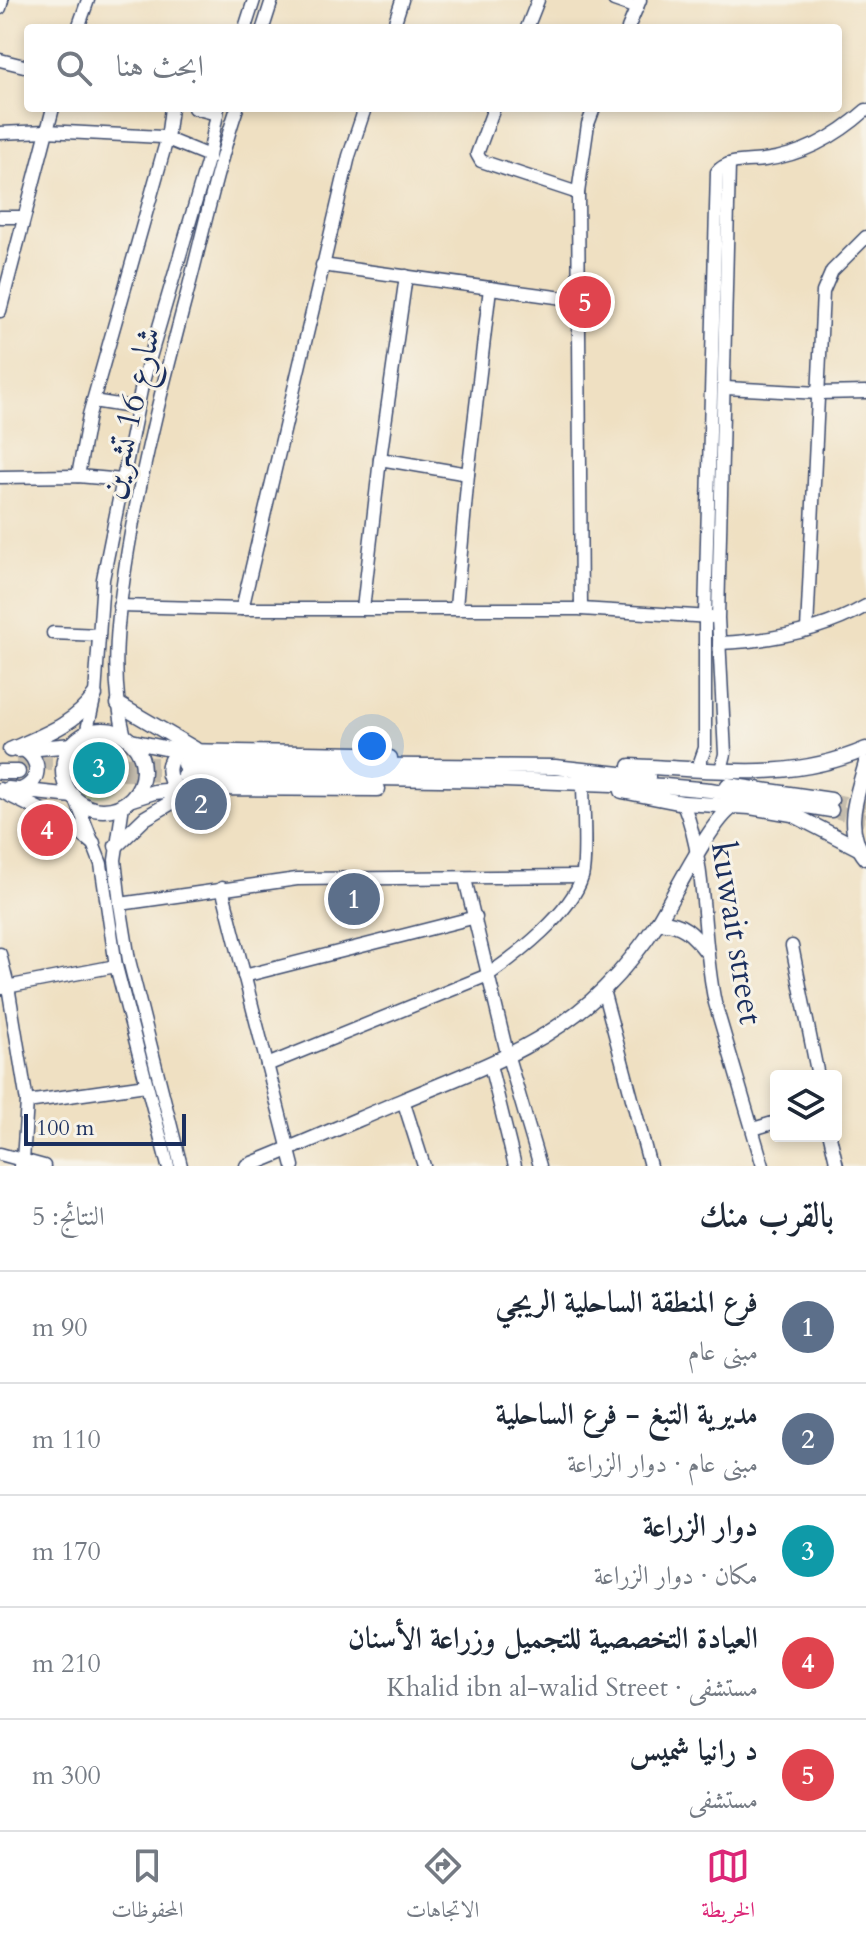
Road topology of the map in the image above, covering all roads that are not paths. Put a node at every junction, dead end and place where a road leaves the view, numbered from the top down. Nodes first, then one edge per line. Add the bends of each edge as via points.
1 (2, 0) edge
2 (88, 0) edge
3 (254, 0) edge
4 (272, 0) edge
5 (402, 0) edge
6 (538, 0) edge
7 (614, 0) edge
8 (638, 4) edge
9 (0, 8) edge
10 (79, 24) edge
11 (246, 24) edge
12 (264, 24) edge
13 (394, 24) edge
14 (529, 24) edge
15 (630, 24) edge
16 (0, 60) edge
17 (24, 66) edge
18 (866, 110) edge
19 (52, 112) edge
20 (170, 112) edge
21 (218, 112) edge
22 (236, 112) edge
23 (364, 112) edge
24 (492, 112) edge
25 (592, 112) edge
26 (46, 131) junction
27 (0, 133) edge
28 (167, 139) junction
29 (209, 156) junction
30 (729, 164) junction
31 (578, 193) junction
32 (0, 217) edge
33 (23, 217) junction
34 (866, 237) edge
35 (322, 265) junction
36 (406, 276) junction
37 (490, 288) junction
38 (578, 300) junction
39 (1, 304) edge
40 (142, 385) junction
41 (726, 388) junction
42 (161, 391) junction
43 (866, 392) edge
44 (819, 393) junction
45 (93, 401) junction
46 (137, 408) junction
47 (380, 459) junction
48 (468, 474) junction
49 (78, 476) junction
50 (0, 477) edge
51 (123, 480) junction
52 (119, 606) junction
53 (866, 606) edge
54 (456, 607) junction
55 (242, 609) junction
56 (363, 609) junction
57 (581, 609) junction
58 (705, 616) junction
59 (718, 618) junction
60 (807, 630) junction
61 (53, 633) dead end
62 (99, 635) junction
63 (719, 643) junction
64 (95, 695) junction
65 (118, 704) junction
66 (86, 734) junction
67 (128, 739) junction
68 (72, 745) junction
69 (866, 749) edge
70 (199, 751) junction
71 (12, 758) edge
72 (866, 763) edge
73 (409, 765) junction
74 (555, 767) junction
75 (698, 768) junction
76 (181, 770) junction
77 (721, 770) junction
78 (0, 772) edge
79 (434, 781) junction
80 (583, 783) junction
81 (198, 788) junction
82 (0, 790) edge
83 (20, 790) junction
84 (74, 798) junction
85 (128, 802) junction
86 (683, 803) junction
87 (734, 806) junction
88 (93, 843) junction
89 (116, 846) junction
90 (862, 853) edge
91 (698, 855) junction
92 (582, 876) junction
93 (465, 879) junction
94 (222, 888) junction
95 (120, 904) junction
96 (476, 917) junction
97 (657, 923) junction
98 (792, 946) dead end
99 (707, 952) junction
100 (0, 954) edge
101 (116, 966) junction
102 (488, 975) junction
103 (244, 976) junction
104 (4, 987) edge
105 (603, 990) junction
106 (508, 1057) junction
107 (267, 1065) junction
108 (490, 1065) junction
109 (817, 1070) edge
110 (146, 1085) junction
111 (403, 1100) junction
112 (27, 1102) junction
113 (770, 1124) edge
114 (753, 1129) junction
115 (831, 1142) edge
116 (288, 1150) junction
117 (0, 1154) edge
118 (22, 1163) edge
119 (44, 1166) edge
120 (168, 1166) edge
121 (181, 1166) edge
122 (247, 1166) edge
123 (293, 1166) edge
124 (424, 1166) edge
125 (515, 1166) edge
126 (540, 1166) edge
127 (650, 1166) edge
128 (763, 1166) edge
129 (837, 1166) edge

1 - 9 street
2 - 10 street
3 - 11 street
4 - 12 street
5 - 13 street
6 - 14 street
7 - 8 street
8 - 15 street
16 - 17 street
18 - 30 street via 845,128 795,153
19 - 26 street
20 - 28 street
21 - 29 street, شارع 16 تشرين
22 - 42 street, شارع 16 تشرين
23 - 35 street
24 - 31 street via 478,146 481,161
25 - 31 street
26 - 27 street
26 - 28 street
26 - 33 street
28 - 29 street
28 - 45 street
29 - 40 street, شارع 16 تشرين
30 - 41 street
30 - 58 street via 715,179
31 - 38 street
32 - 33 street
33 - 39 street
34 - 44 street via 832,271 823,292
35 - 36 street
35 - 55 street
36 - 37 street
36 - 47 street
37 - 38 street
37 - 48 street
38 - 57 street
40 - 42 street
40 - 46 street, شارع 16 تشرين
41 - 44 street
41 - 59 street
42 - 52 street, شارع 16 تشرين
43 - 44 street
44 - 60 street
45 - 46 street
45 - 49 street
46 - 51 street, شارع 16 تشرين
47 - 48 street
47 - 56 street
48 - 54 street
49 - 50 street
49 - 51 street
51 - 62 street, شارع 16 تشرين via 103,579
52 - 55 street
52 - 65 street, شارع 16 تشرين
53 - 60 street
54 - 56 street
54 - 57 street
55 - 56 street
57 - 58 street
58 - 59 street
58 - 75 street via 705,748
59 - 63 street
60 - 63 street
61 - 62 street
62 - 64 street, شارع 16 تشرين
63 - 77 street via 725,754
64 - 66 street, شارع 16 تشرين
64 - 71 main road via 68,723
65 - 67 street, شارع 16 تشرين
65 - 70 main road
66 - 67 main road via 108,730
66 - 68 main road
67 - 76 main road
67 - 85 main road via 144,770
68 - 71 main road
68 - 84 main road via 63,769
69 - 77 main road via 814,767
70 - 73 main road via 361,754
70 - 76 main road
71 - 78 main road
71 - 83 main road via 32,755 37,772
72 - 90 main road via 852,831
73 - 74 main road
73 - 76 main road
74 - 75 main road
74 - 80 main road via 706,782 831,805 710,790
75 - 77 main road
76 - 79 main road
76 - 81 main road
76 - 85 main road via 154,792
79 - 80 main road
79 - 81 main road via 391,789
80 - 86 main road
80 - 92 street
81 - 89 main road via 158,809
82 - 83 main road
82 - 88 main road via 62,819
83 - 84 main road
84 - 85 main road via 100,810
84 - 88 street
85 - 89 street
86 - 87 main road
86 - 91 street, kuwait street
87 - 90 main road via 792,814
87 - 91 main road via 710,831
88 - 101 street via 101,864
89 - 95 street
91 - 97 main road
91 - 99 street, kuwait street
92 - 93 street
92 - 102 street via 543,931
93 - 94 street via 297,879
93 - 96 street
94 - 95 street
94 - 103 street
95 - 121 street
96 - 102 street
96 - 103 street
97 - 99 main road via 687,930
97 - 105 main road
98 - 109 street
99 - 114 street, kuwait street via 715,1003
100 - 104 street
101 - 104 street
101 - 110 street
102 - 106 street
102 - 107 street
103 - 107 street
104 - 112 street
105 - 106 main road via 579,1012
105 - 127 street
106 - 108 main road
106 - 126 street
107 - 116 street
108 - 111 main road
108 - 125 street
110 - 112 street
110 - 120 street
111 - 116 main road
111 - 124 street
112 - 118 street
113 - 114 street
114 - 128 street, kuwait street
115 - 129 street
116 - 122 main road
116 - 123 street
117 - 118 street
118 - 119 street

